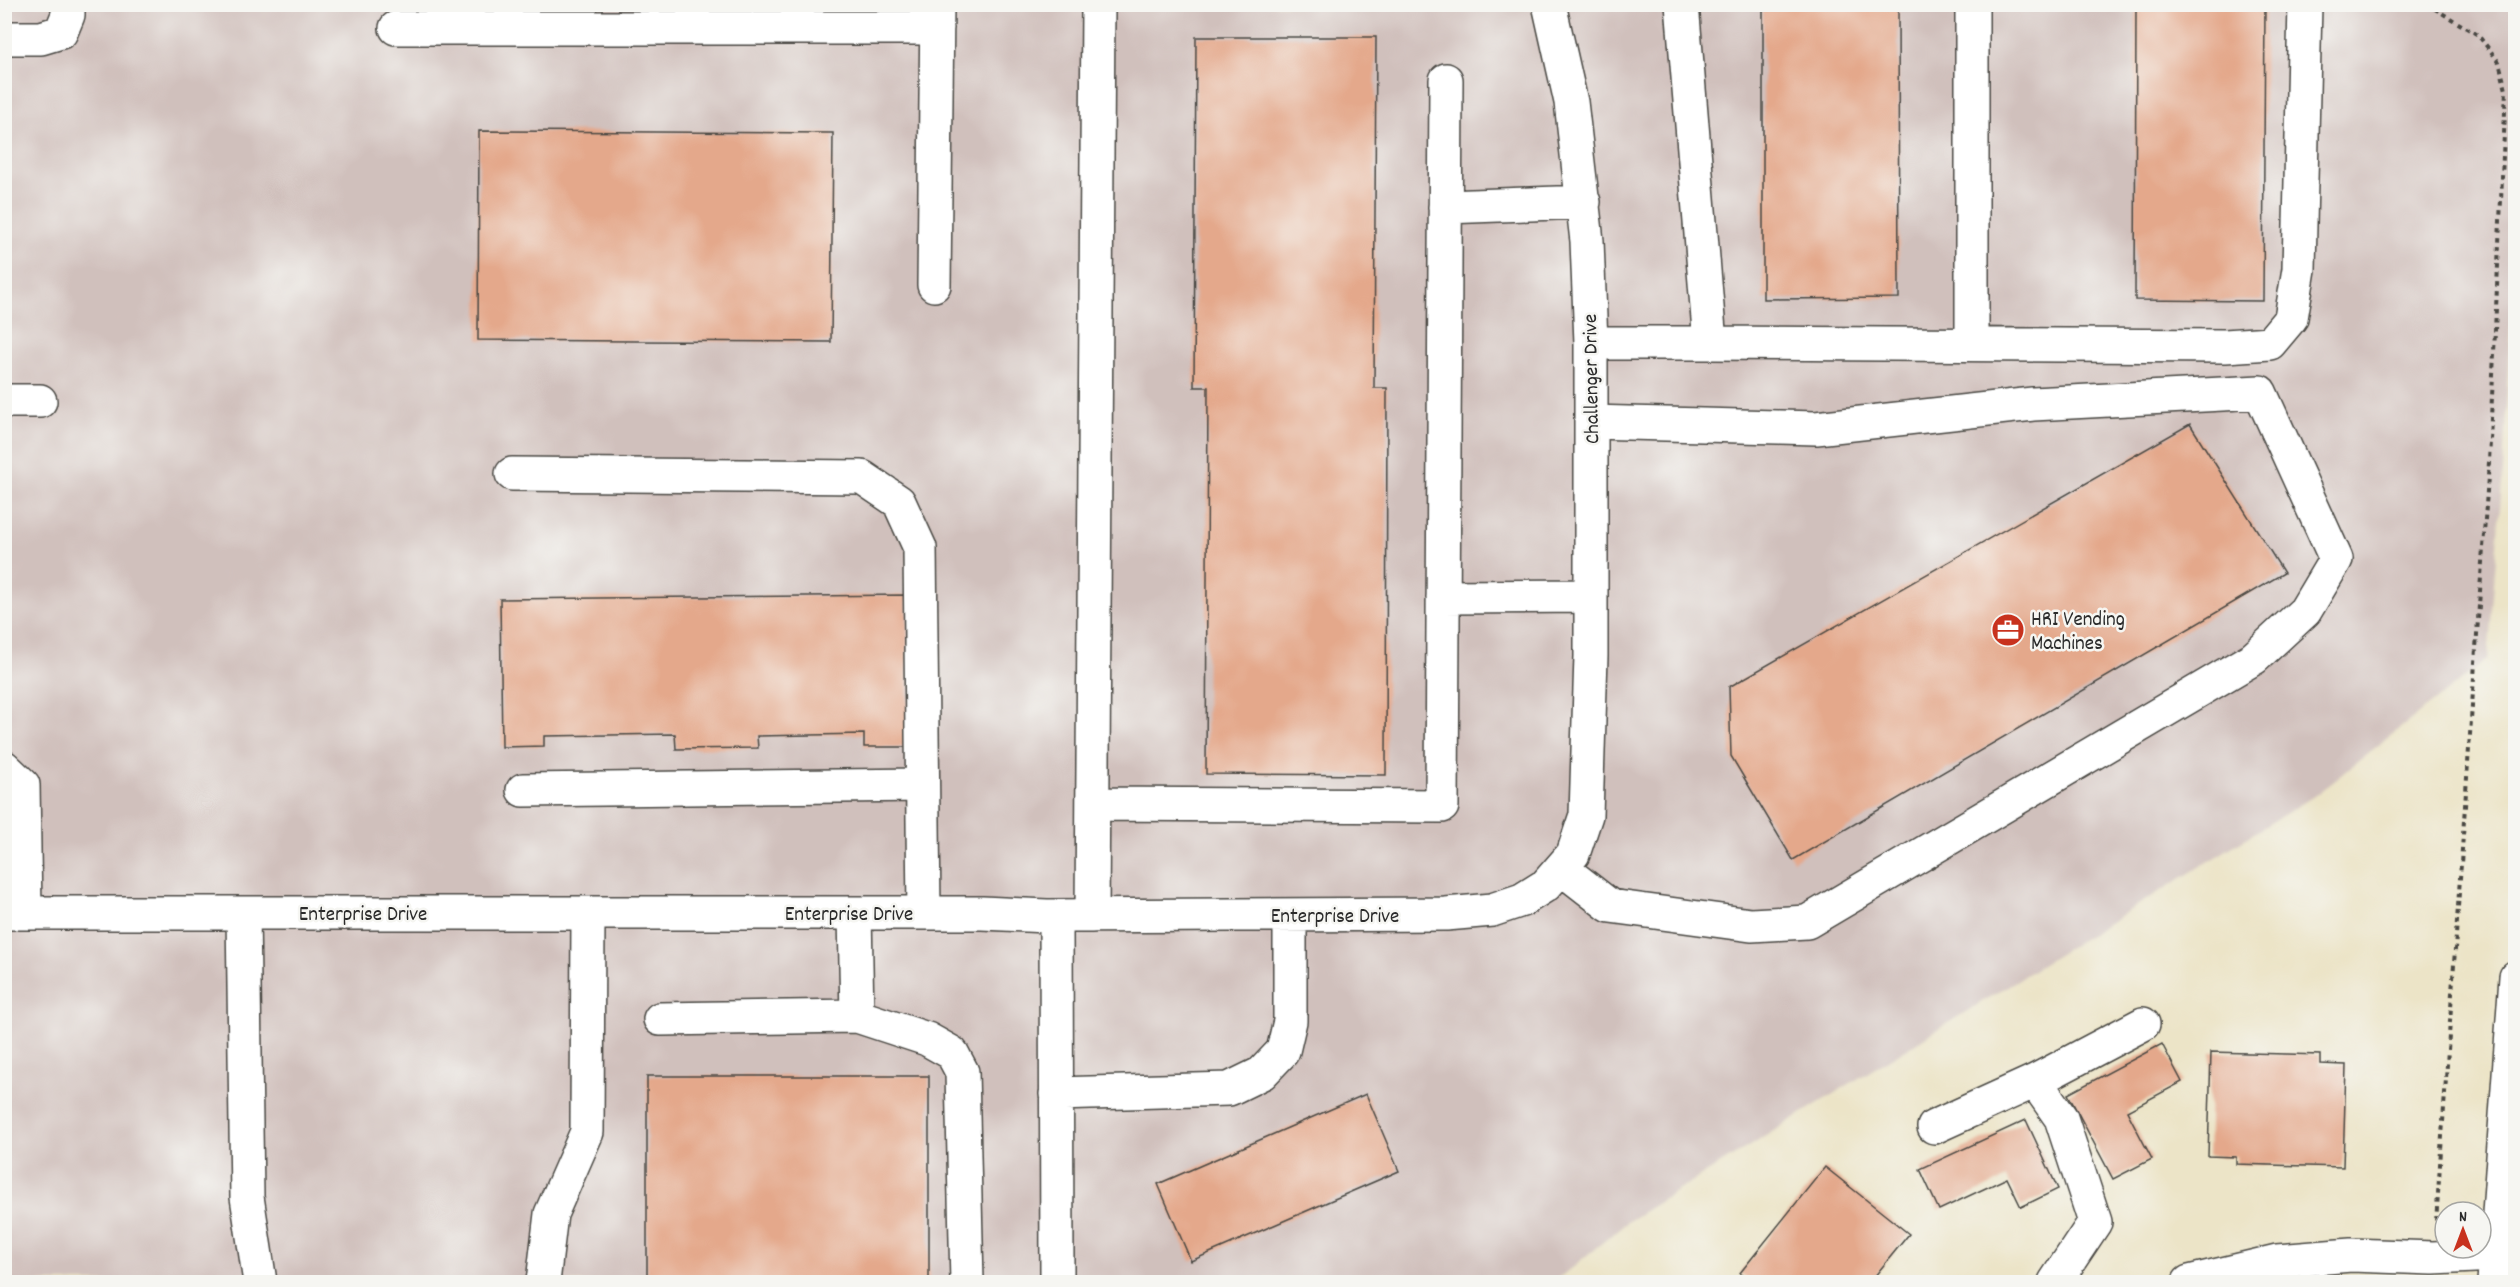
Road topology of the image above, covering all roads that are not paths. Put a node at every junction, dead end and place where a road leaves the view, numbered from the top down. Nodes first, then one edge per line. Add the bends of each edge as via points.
1 (68, 4) edge
2 (1098, 4) edge
3 (1549, 4) edge
4 (1682, 4) edge
5 (1972, 4) edge
6 (2305, 4) edge
7 (582, 16) edge
8 (770, 16) edge
9 (937, 16) edge
10 (396, 28) dead end
11 (4, 38) edge
12 (1446, 80) dead end
13 (1584, 202) junction
14 (1445, 207) junction
15 (934, 285) dead end
16 (1591, 343) junction
17 (1710, 343) junction
18 (1972, 344) junction
19 (4, 401) edge
20 (40, 401) dead end
21 (1591, 422) junction
22 (512, 474) dead end
23 (1591, 596) junction
24 (1443, 597) junction
25 (1588, 756) joint
26 (4, 767) edge
27 (922, 785) junction
28 (523, 790) dead end
29 (1093, 804) junction
30 (1561, 868) junction
31 (15, 913) edge
32 (243, 914) junction
33 (588, 914) junction
34 (855, 914) junction
35 (924, 914) junction
36 (1290, 915) junction
37 (1056, 916) junction
38 (1092, 916) junction
39 (2516, 977) edge
40 (857, 1016) junction
41 (2514, 1017) edge
42 (660, 1019) dead end
43 (2143, 1024) dead end
44 (2513, 1064) edge
45 (2035, 1081) junction
46 (1056, 1094) junction
47 (2510, 1124) edge
48 (1934, 1127) dead end
49 (2495, 1269) edge
50 (1057, 1277) dead end
51 (260, 1282) edge
52 (543, 1282) edge
53 (968, 1282) edge
54 (2055, 1282) edge
55 (2189, 1282) edge

1 - 11 street via 61,32 41,38
2 - 29 street
3 - 13 street, Challenger Drive via 1571,102
4 - 17 street
5 - 18 street
6 - 18 street via 2299,269 2291,318 2270,342 2225,346
7 - 8 street
7 - 10 street
8 - 9 street
9 - 15 street
12 - 14 street
13 - 14 street
13 - 16 street, Challenger Drive
14 - 24 street
16 - 17 street
16 - 21 street, Challenger Drive
17 - 18 street
19 - 20 street
21 - 23 street, Challenger Drive
21 - 30 street via 1816,429 2033,404 2260,392 2336,559 2305,611 2254,658 1807,922 1751,925 1610,906
22 - 27 street via 862,477 899,502 920,548
23 - 24 street
23 - 25 street, Challenger Drive
24 - 29 street via 1442,806
25 - 30 street, Enterprise Drive via 1587,815 1573,854
26 - 31 street via 23,784
27 - 28 street
27 - 35 street
29 - 38 street
30 - 36 street, Enterprise Drive via 1546,885 1522,900 1492,910
31 - 32 street, Enterprise Drive
32 - 33 street, Enterprise Drive
32 - 51 street via 247,1197
33 - 34 street, Enterprise Drive
33 - 52 street via 587,1132 551,1214
34 - 35 street, Enterprise Drive
34 - 40 street
35 - 37 street, Enterprise Drive
36 - 38 street, Enterprise Drive
36 - 46 street via 1290,1021 1283,1051 1262,1073 1229,1089
37 - 38 street, Enterprise Drive
37 - 46 street
39 - 41 street
40 - 42 street
40 - 53 street via 927,1039 952,1053 962,1072
41 - 44 street
43 - 45 street
44 - 47 street
45 - 48 street
45 - 54 street via 2061,1118 2094,1222
46 - 50 street
47 - 49 street
49 - 55 street via 2433,1258 2351,1255 2277,1261

